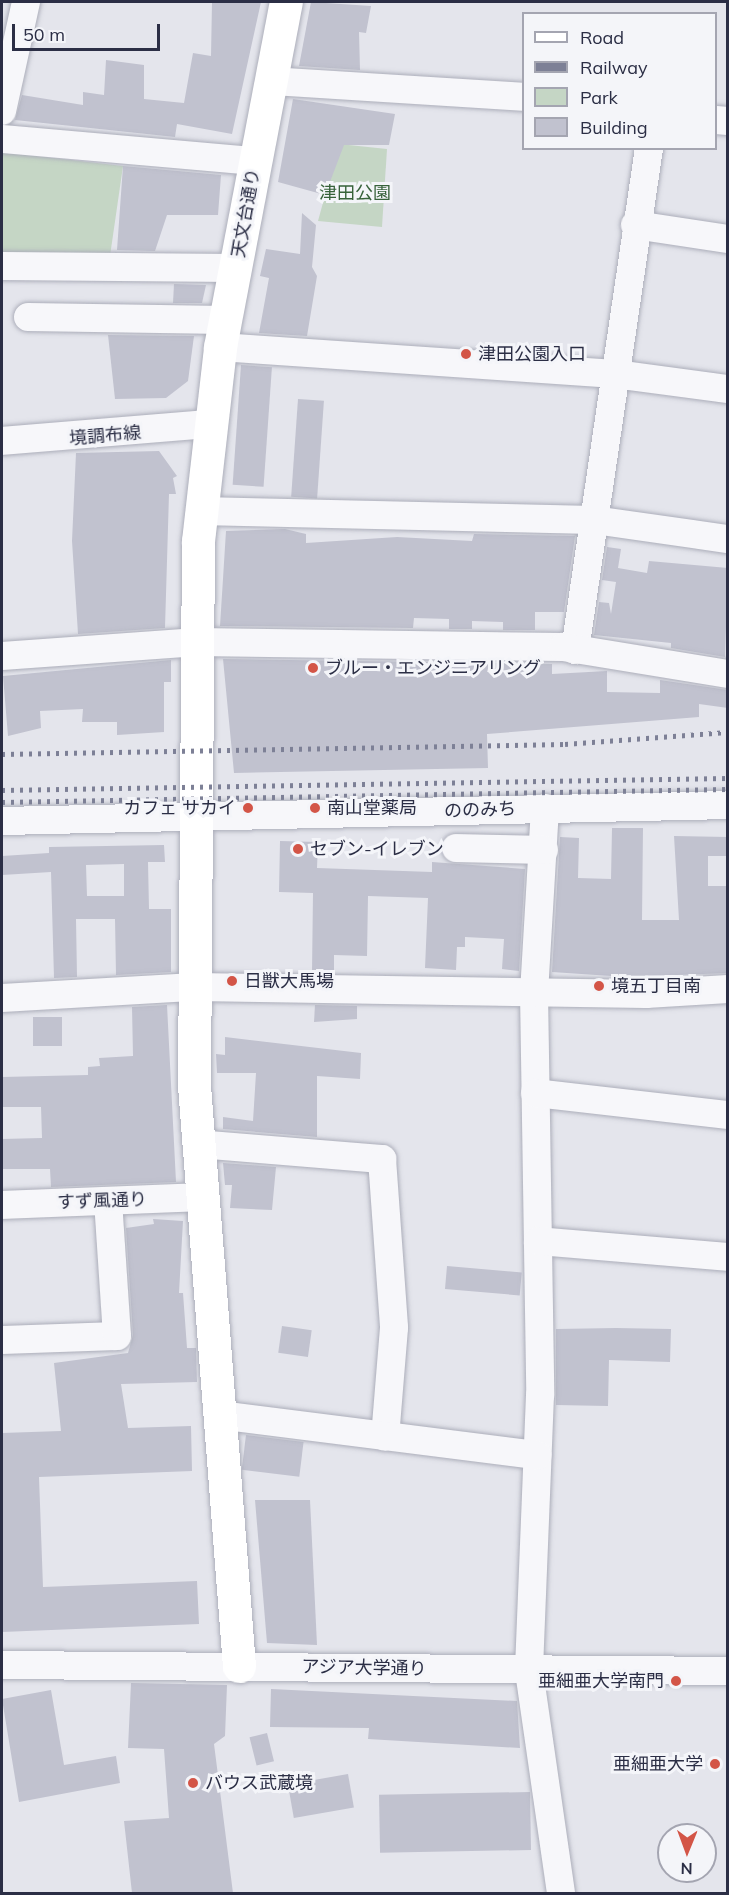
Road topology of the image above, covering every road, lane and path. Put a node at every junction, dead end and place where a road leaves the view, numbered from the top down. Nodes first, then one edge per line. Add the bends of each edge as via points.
1 (26, 2) edge
2 (286, 2) edge
3 (271, 81) junction
4 (522, 97) edge
5 (2, 111) edge
6 (2, 139) edge
7 (649, 150) edge
8 (255, 161) junction
9 (635, 225) junction
10 (728, 239) edge
11 (2, 266) edge
12 (236, 268) junction
13 (28, 317) dead end
14 (223, 333) junction
15 (615, 374) junction
16 (728, 389) edge
17 (209, 424) junction
18 (2, 441) edge
19 (200, 511) junction
20 (594, 519) junction
21 (728, 539) edge
22 (197, 642) junction
23 (575, 650) junction
24 (2, 656) edge
25 (728, 674) edge
26 (728, 806) edge
27 (545, 808) junction
28 (196, 817) junction
29 (2, 821) edge
30 (456, 848) dead end
31 (544, 850) junction
32 (195, 987) junction
33 (728, 989) edge
34 (534, 992) junction
35 (2, 998) edge
36 (535, 1093) junction
37 (728, 1115) edge
38 (198, 1144) junction
39 (201, 1197) junction
40 (108, 1201) junction
41 (2, 1205) edge
42 (538, 1241) junction
43 (728, 1257) edge
44 (2, 1340) edge
45 (219, 1415) junction
46 (385, 1437) junction
47 (537, 1455) junction
48 (2, 1665) edge
49 (239, 1666) junction
50 (529, 1671) junction
51 (728, 1671) edge
52 (561, 1893) edge

1 - 5 street
2 - 3 main road, 天文台通り
3 - 4 street
3 - 8 main road, 天文台通り
6 - 8 street
7 - 9 street
8 - 12 main road, 天文台通り
9 - 10 street
9 - 15 street
11 - 12 street
12 - 14 main road, 天文台通り
13 - 14 street
14 - 15 street
14 - 17 main road, 天文台通り
15 - 16 street
15 - 20 street
17 - 18 street, 境調布線
17 - 19 main road, 天文台通り
19 - 20 street
19 - 22 main road, 天文台通り
20 - 21 street
20 - 23 street
22 - 23 street
22 - 24 street
22 - 28 main road, 天文台通り
23 - 25 street
26 - 27 street, ののみち
27 - 28 street, ののみち
27 - 31 street
28 - 29 street, ののみち
28 - 32 main road, 天文台通り
30 - 31 street
31 - 34 street
32 - 34 street
32 - 35 street
32 - 38 main road, 天文台通り
33 - 34 street
34 - 36 street
36 - 37 street
36 - 42 street
38 - 39 main road, 天文台通り
38 - 46 street via 382,1159 394,1328
39 - 40 street, すず風通り
39 - 45 main road, 天文台通り
40 - 41 street, すず風通り
40 - 44 street via 117,1336
42 - 43 street
42 - 47 street
45 - 46 street
45 - 49 main road, 天文台通り
46 - 47 street
47 - 50 street
48 - 49 street, アジア大学通り
49 - 50 street, アジア大学通り
50 - 51 street, アジア大学通り
50 - 52 street

